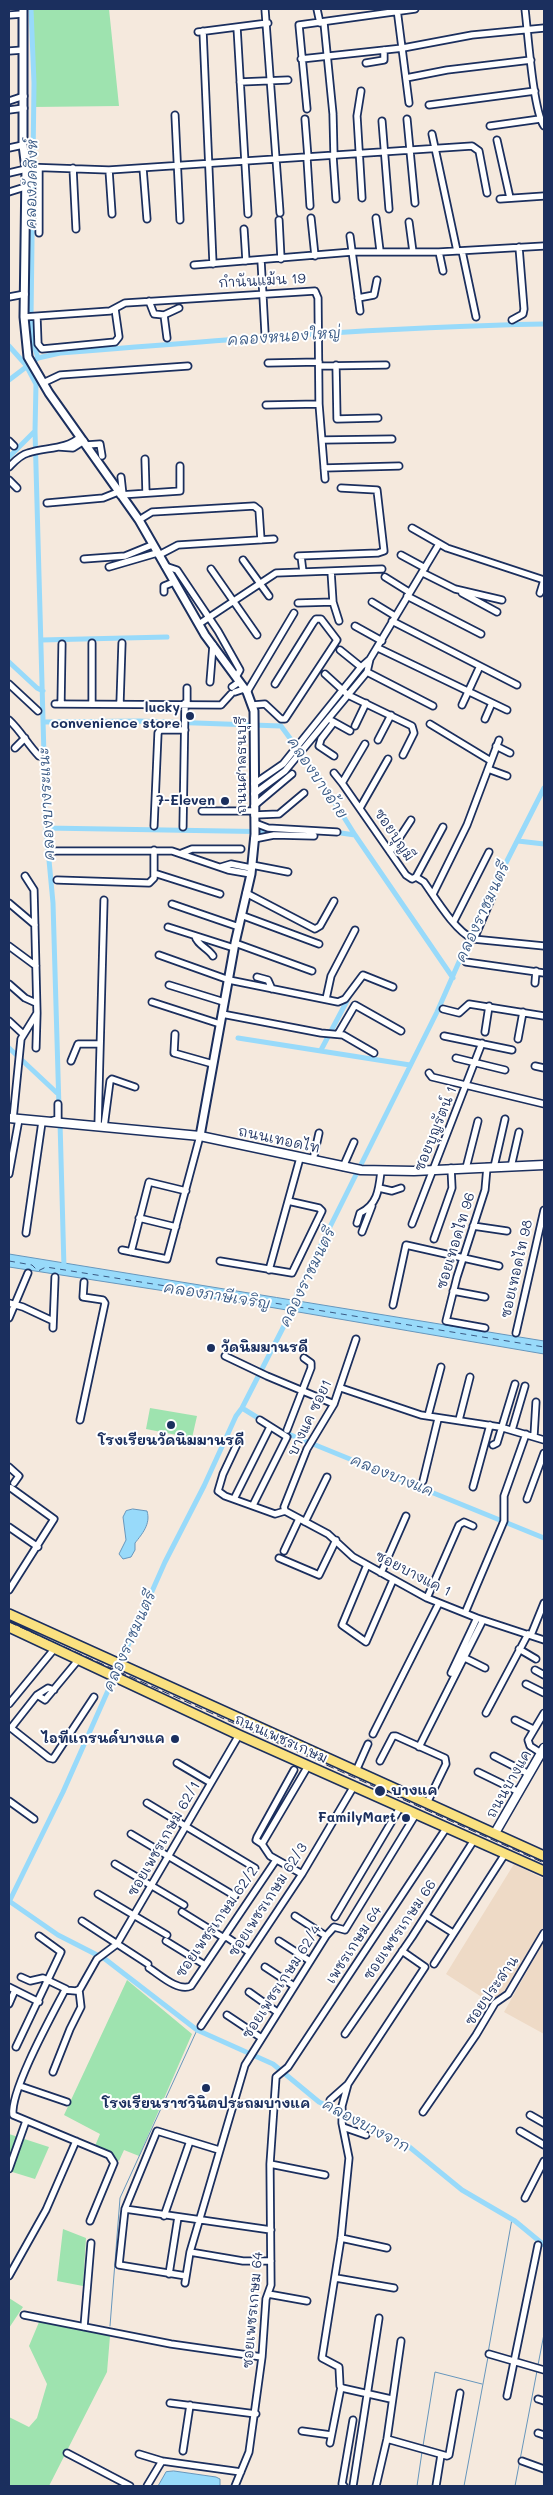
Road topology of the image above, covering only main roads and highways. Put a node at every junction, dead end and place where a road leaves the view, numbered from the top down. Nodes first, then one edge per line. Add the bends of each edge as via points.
1 (14, 1119) edge
2 (544, 1165) edge
3 (9, 1614) edge
4 (9, 1627) edge
5 (543, 1750) edge
6 (495, 1834) junction
7 (505, 1854) junction
8 (544, 1856) edge
9 (544, 1871) edge

1 - 2 main road, ถนนเทอดไท via 200,1136 361,1170
3 - 6 main road, ถนนเพชรเกษม
4 - 7 main road, ถนนเพชรเกษม
5 - 6 main road, ถนนบางแค
6 - 7 main road via 497,1846
6 - 8 main road, ถนนเพชรเกษม
7 - 9 main road, ถนนเพชรเกษม

